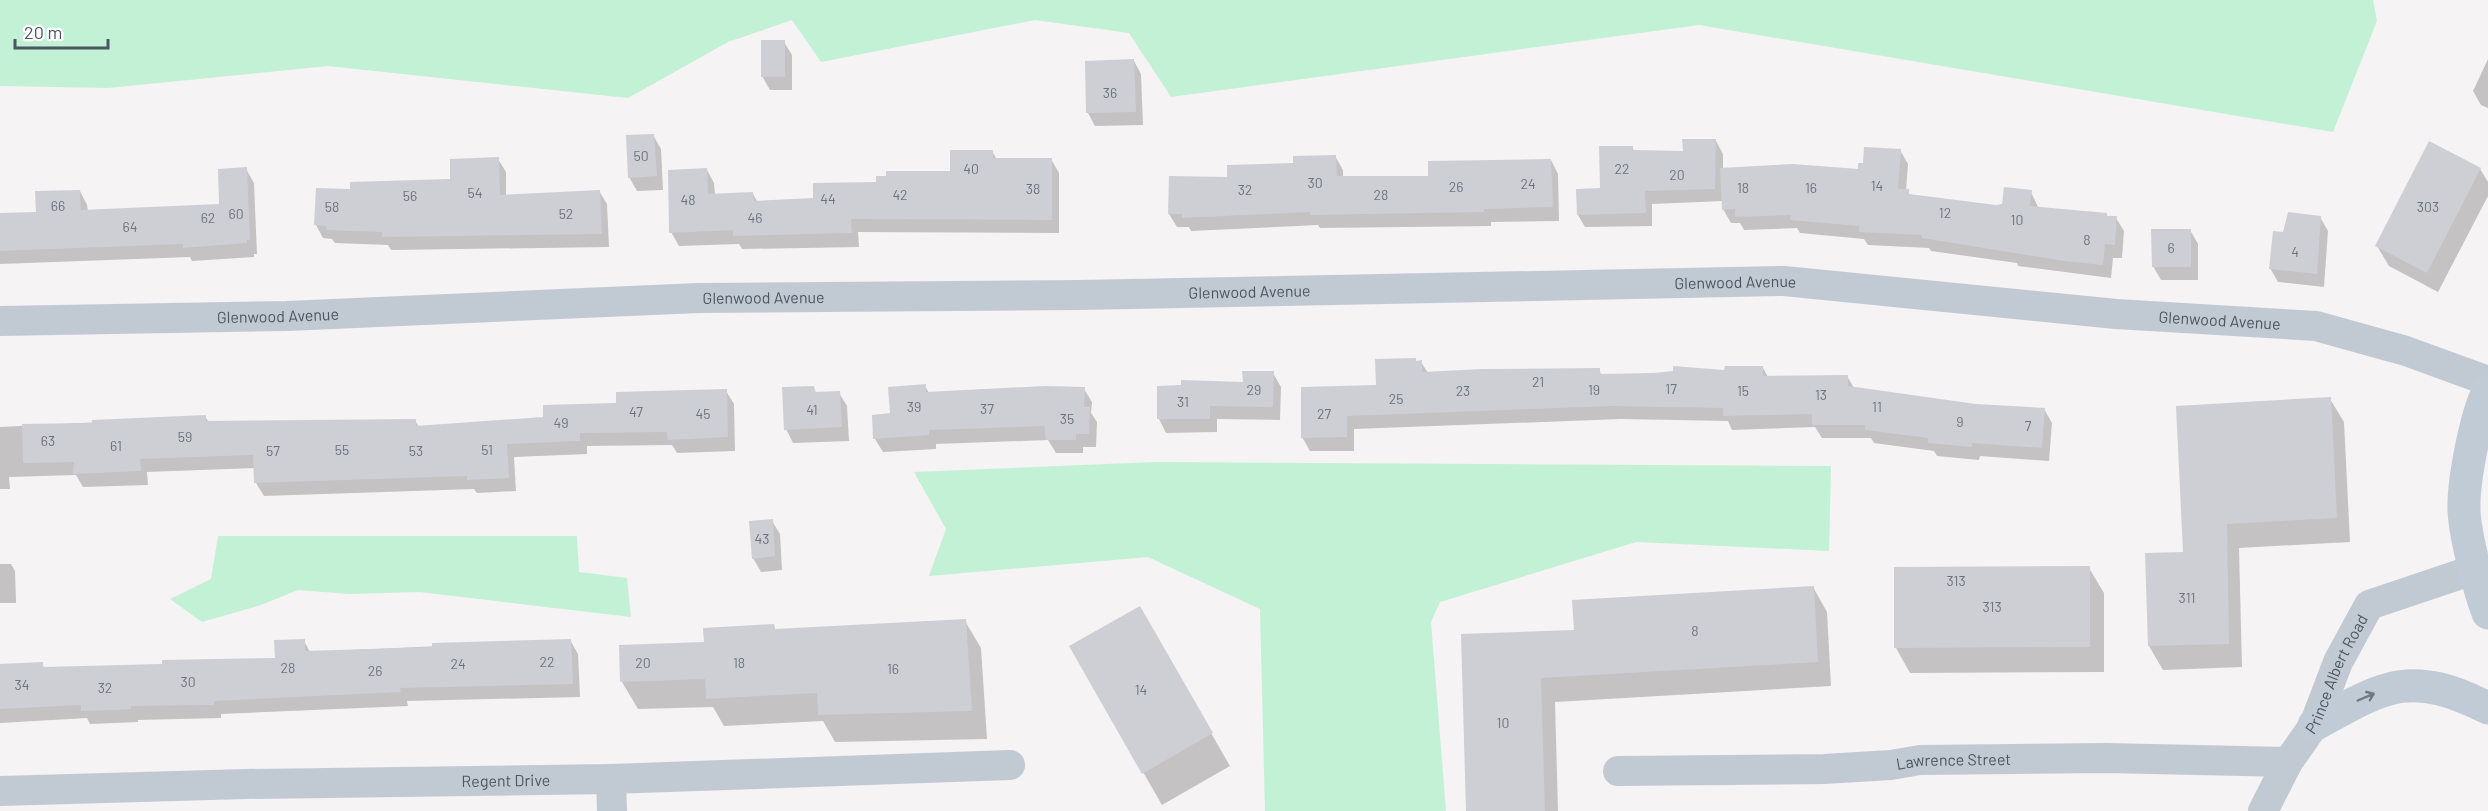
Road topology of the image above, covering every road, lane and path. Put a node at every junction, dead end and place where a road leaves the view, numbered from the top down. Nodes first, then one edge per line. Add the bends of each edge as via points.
1 (0, 321) edge
2 (2488, 381) edge
3 (2488, 392) edge
4 (2476, 569) junction
5 (2488, 613) edge
6 (2488, 708) edge
7 (2314, 725) junction
8 (2288, 762) junction
9 (1010, 765) dead end
10 (1618, 771) dead end
11 (611, 779) junction
12 (0, 791) edge
13 (136, 800) edge
14 (612, 811) edge
15 (2263, 811) edge

1 - 2 street, Glenwood Avenue via 287,316 699,298 1784,281 2116,314 2316,326 2406,351
3 - 4 main road via 2479,410 2463,505
4 - 5 main road
4 - 7 street, Prince Albert Road via 2369,605 2338,662
7 -> 6 main road via 2364,697 2399,685 2431,686
7 - 8 street, Prince Albert Road
8 - 10 street, Lawrence Street via 2106,758 1920,760 1824,769
8 - 15 street, Prince Albert Road
9 - 11 street, Regent Drive
11 - 13 street, Regent Drive via 258,784
11 - 14 street
12 - 13 street, Regent Drive

